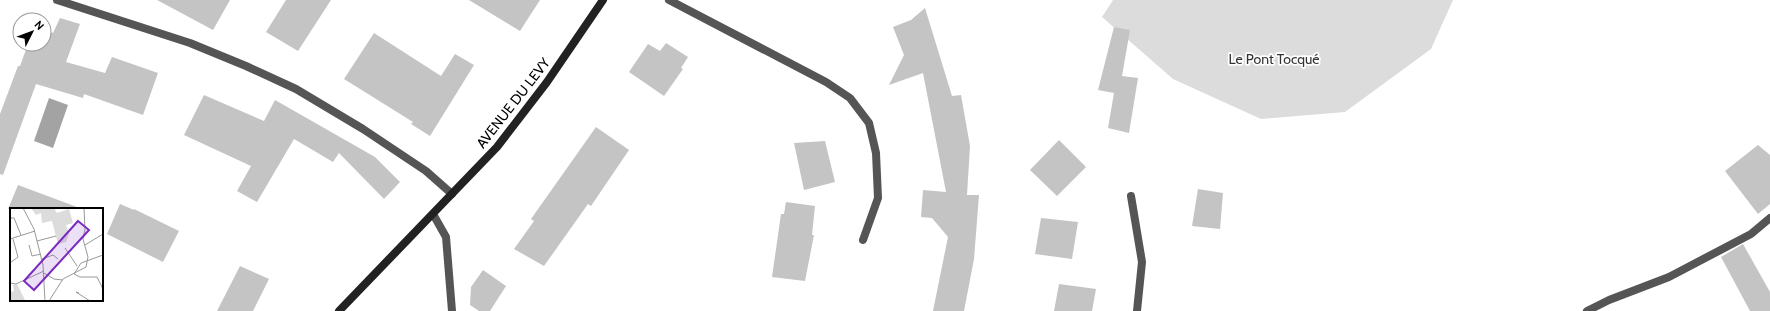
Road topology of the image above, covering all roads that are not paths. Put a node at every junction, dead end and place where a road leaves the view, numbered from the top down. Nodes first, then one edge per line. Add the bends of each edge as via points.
1 (57, 0) edge
2 (603, 0) edge
3 (669, 0) edge
4 (452, 194) junction
5 (1131, 196) dead end
6 (433, 214) junction
7 (1770, 218) edge
8 (863, 240) dead end
9 (339, 311) edge
10 (452, 311) edge
11 (1137, 311) edge
12 (1587, 311) edge

1 - 4 street via 190,43 296,89 420,167
2 - 4 street, AVENUE DU LEVY via 529,106 497,147
3 - 8 street via 826,82 850,98 869,123 876,153 878,198
4 - 6 street, AVENUE DU LEVY
5 - 11 street via 1142,262
6 - 9 street, AVENUE DU LEVY
6 - 10 street via 446,237
7 - 12 street via 1751,234 1669,277

